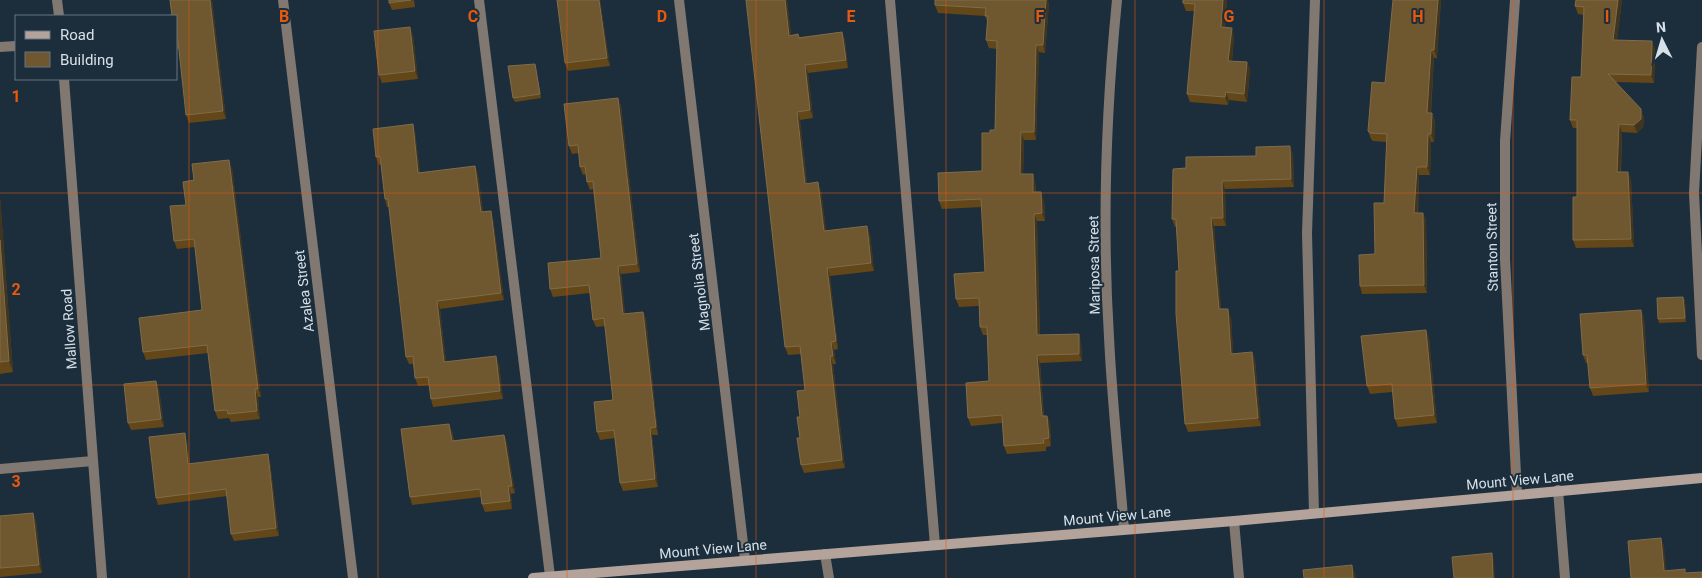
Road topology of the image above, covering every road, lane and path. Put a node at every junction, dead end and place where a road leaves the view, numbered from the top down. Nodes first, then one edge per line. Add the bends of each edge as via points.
1 (57, 0) edge
2 (283, 0) edge
3 (479, 0) edge
4 (679, 0) edge
5 (890, 0) edge
6 (1117, 0) edge
7 (1315, 0) edge
8 (1515, 0) edge
9 (59, 15) edge
10 (15, 46) edge
11 (0, 47) edge
12 (1702, 47) edge
13 (64, 80) edge
14 (1702, 355) edge
15 (93, 461) junction
16 (0, 469) edge
17 (1702, 478) edge
18 (1558, 490) junction
19 (1517, 494) junction
20 (1314, 513) junction
21 (1234, 521) junction
22 (1124, 529) junction
23 (935, 545) junction
24 (825, 554) junction
25 (745, 560) junction
26 (550, 576) junction
27 (102, 578) edge
28 (353, 578) edge
29 (533, 578) edge
30 (829, 578) edge
31 (1239, 578) edge
32 (1565, 578) edge

1 - 9 street
2 - 28 street, Azalea Street
3 - 26 street
4 - 25 street, Magnolia Street
5 - 23 street
6 - 22 street, Mariposa Street via 1111,60 1106,195 1109,335
7 - 20 street via 1307,233
8 - 19 street, Stanton Street via 1505,141 1505,259
10 - 11 street
12 - 14 street via 1694,193
13 - 15 street, Mallow Road
15 - 16 street
15 - 27 street, Mallow Road
17 - 18 street, Mount View Lane
18 - 19 street, Mount View Lane
18 - 32 street
19 - 20 street, Mount View Lane
20 - 21 street, Mount View Lane
21 - 22 street, Mount View Lane
21 - 31 street
22 - 23 street, Mount View Lane
23 - 24 street, Mount View Lane
24 - 25 street, Mount View Lane
24 - 30 street
25 - 26 street, Mount View Lane
26 - 29 street, Mount View Lane

